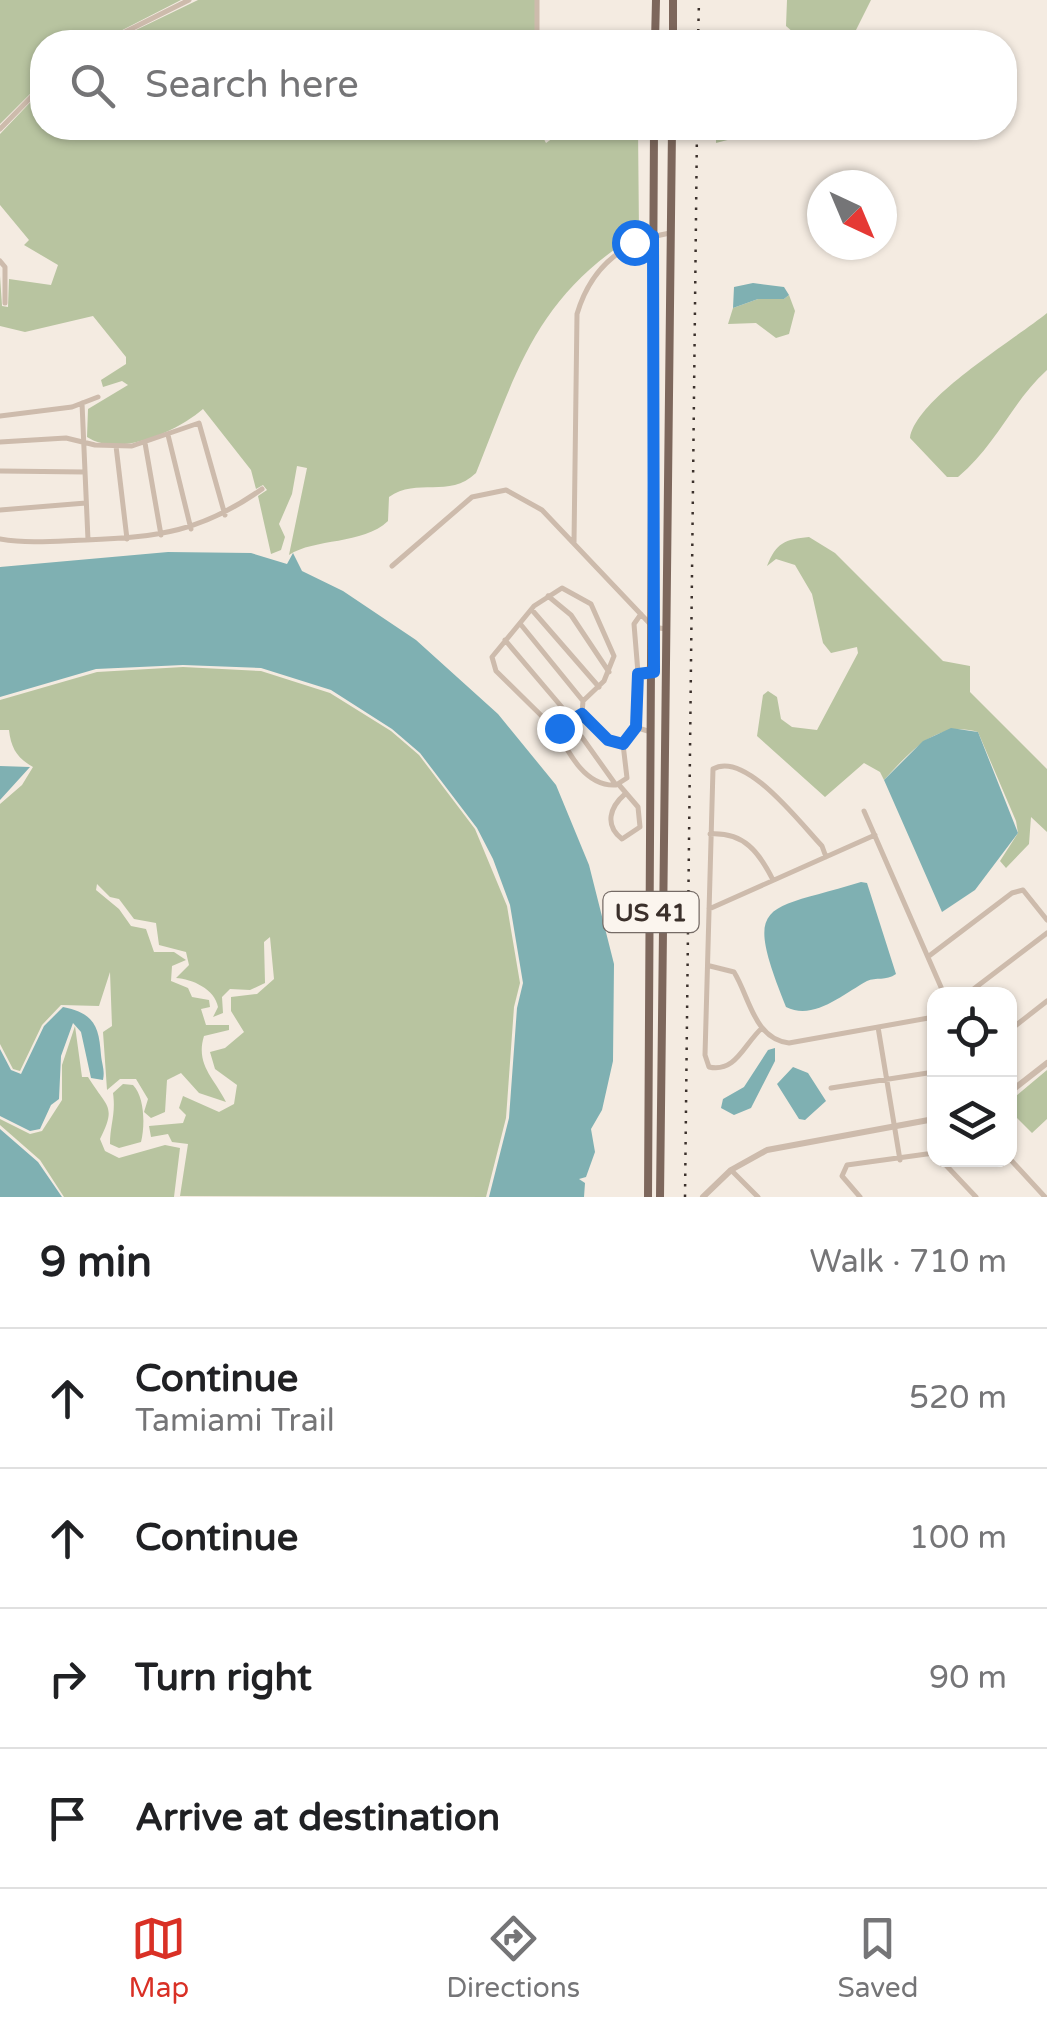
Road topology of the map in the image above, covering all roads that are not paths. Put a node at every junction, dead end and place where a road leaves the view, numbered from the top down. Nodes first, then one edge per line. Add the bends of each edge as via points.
1 (189, 0) edge
2 (536, 0) edge
3 (656, 0) edge
4 (673, 0) edge
5 (129, 30) edge
6 (537, 30) edge
7 (655, 30) edge
8 (673, 30) edge
9 (30, 98) edge
10 (0, 129) edge
11 (654, 140) edge
12 (672, 140) edge
13 (670, 232) junction
14 (653, 236) junction
15 (0, 261) edge
16 (6, 303) dead end
17 (98, 398) dead end
18 (82, 403) junction
19 (0, 416) edge
20 (168, 435) junction
21 (0, 442) edge
22 (84, 442) junction
23 (145, 443) junction
24 (116, 446) junction
25 (0, 472) edge
26 (85, 472) junction
27 (262, 489) dead end
28 (86, 503) junction
29 (0, 510) edge
30 (225, 515) junction
31 (191, 529) junction
32 (161, 536) junction
33 (128, 538) junction
34 (0, 540) edge
35 (88, 540) junction
36 (574, 543) junction
37 (392, 566) dead end
38 (548, 596) junction
39 (531, 610) junction
40 (640, 614) junction
41 (521, 625) junction
42 (653, 627) junction
43 (666, 629) junction
44 (505, 640) junction
45 (609, 672) junction
46 (654, 672) junction
47 (638, 674) junction
48 (598, 686) junction
49 (583, 702) junction
50 (582, 714) junction
51 (570, 719) junction
52 (636, 727) junction
53 (558, 731) junction
54 (654, 734) junction
55 (623, 744) junction
56 (618, 786) junction
57 (625, 794) junction
58 (864, 812) dead end
59 (710, 834) junction
60 (875, 835) junction
61 (826, 857) junction
62 (773, 880) junction
63 (709, 909) junction
64 (1047, 920) edge
65 (1047, 933) edge
66 (929, 956) junction
67 (651, 961) junction
68 (662, 961) junction
69 (710, 966) junction
70 (941, 987) edge
71 (976, 987) edge
72 (1047, 1001) edge
73 (927, 1018) edge
74 (1017, 1025) edge
75 (762, 1028) junction
76 (878, 1028) junction
77 (1047, 1063) edge
78 (927, 1074) edge
79 (888, 1082) junction
80 (1017, 1087) edge
81 (832, 1088) dead end
82 (927, 1120) edge
83 (894, 1126) junction
84 (927, 1154) edge
85 (900, 1160) junction
86 (948, 1167) edge
87 (1017, 1167) edge
88 (731, 1170) junction
89 (648, 1197) edge
90 (660, 1197) edge
91 (702, 1197) edge
92 (758, 1197) edge
93 (860, 1197) edge
94 (976, 1197) edge
95 (1044, 1197) edge

1 - 5 street
2 - 6 street
3 - 7 main road
4 - 8 main road
9 - 10 street
11 - 14 main road, US 41
12 - 13 main road, US 41
13 - 14 street
13 - 43 main road, US 41
14 - 36 street via 620,249 594,274 577,314
14 - 42 main road, US 41
15 - 16 street
17 - 18 street
18 - 19 street
18 - 22 street
20 - 23 street
20 - 30 street via 199,423
20 - 31 street
21 - 22 street
22 - 24 street
22 - 26 street
23 - 24 street
23 - 32 street
24 - 33 street
25 - 26 street
26 - 28 street
27 - 30 street
28 - 29 street
28 - 35 street
30 - 31 street
31 - 32 street
32 - 33 street
33 - 35 street
34 - 35 street
36 - 37 street via 542,510 506,490 472,497
36 - 40 street
38 - 39 street
38 - 45 street via 571,614
38 - 45 street via 562,588 592,604 613,650
39 - 41 street
39 - 48 street
40 - 42 street
40 - 47 street via 634,624
41 - 44 street
41 - 49 street
42 - 43 street
42 - 46 main road, US 41
43 - 68 main road, US 41
44 - 51 street
44 - 53 street via 492,656 496,671
45 - 48 street
46 - 47 street
46 - 54 main road, US 41
47 - 52 street
48 - 49 street
49 - 50 street
50 - 51 street
50 - 55 street via 608,740
51 - 53 street
51 - 56 street
52 - 54 street
52 - 55 street
53 - 56 street via 579,767
54 - 67 main road, US 41
55 - 56 street via 627,778
56 - 57 street
57 - 57 street via 638,807 640,828 622,839 610,818
58 - 60 street
59 - 61 street via 709,779 713,768 730,764 748,771
59 - 62 street via 747,842
59 - 63 street
60 - 61 street
60 - 66 street
61 - 62 street
62 - 63 street
63 - 69 street
64 - 66 street via 1023,890
65 - 71 street
66 - 70 street
67 - 68 street
67 - 89 main road, US 41
68 - 90 main road, US 41
69 - 75 street via 734,972
69 - 75 street via 709,1068 732,1064
72 - 74 street
73 - 76 street
75 - 76 street via 774,1041 789,1043
76 - 79 street
77 - 80 street
78 - 79 street
79 - 81 street
79 - 83 street
82 - 83 street
83 - 85 street
83 - 88 street via 768,1150
84 - 85 street
85 - 93 street via 842,1170
86 - 94 street
87 - 95 street
88 - 91 street
88 - 92 street

